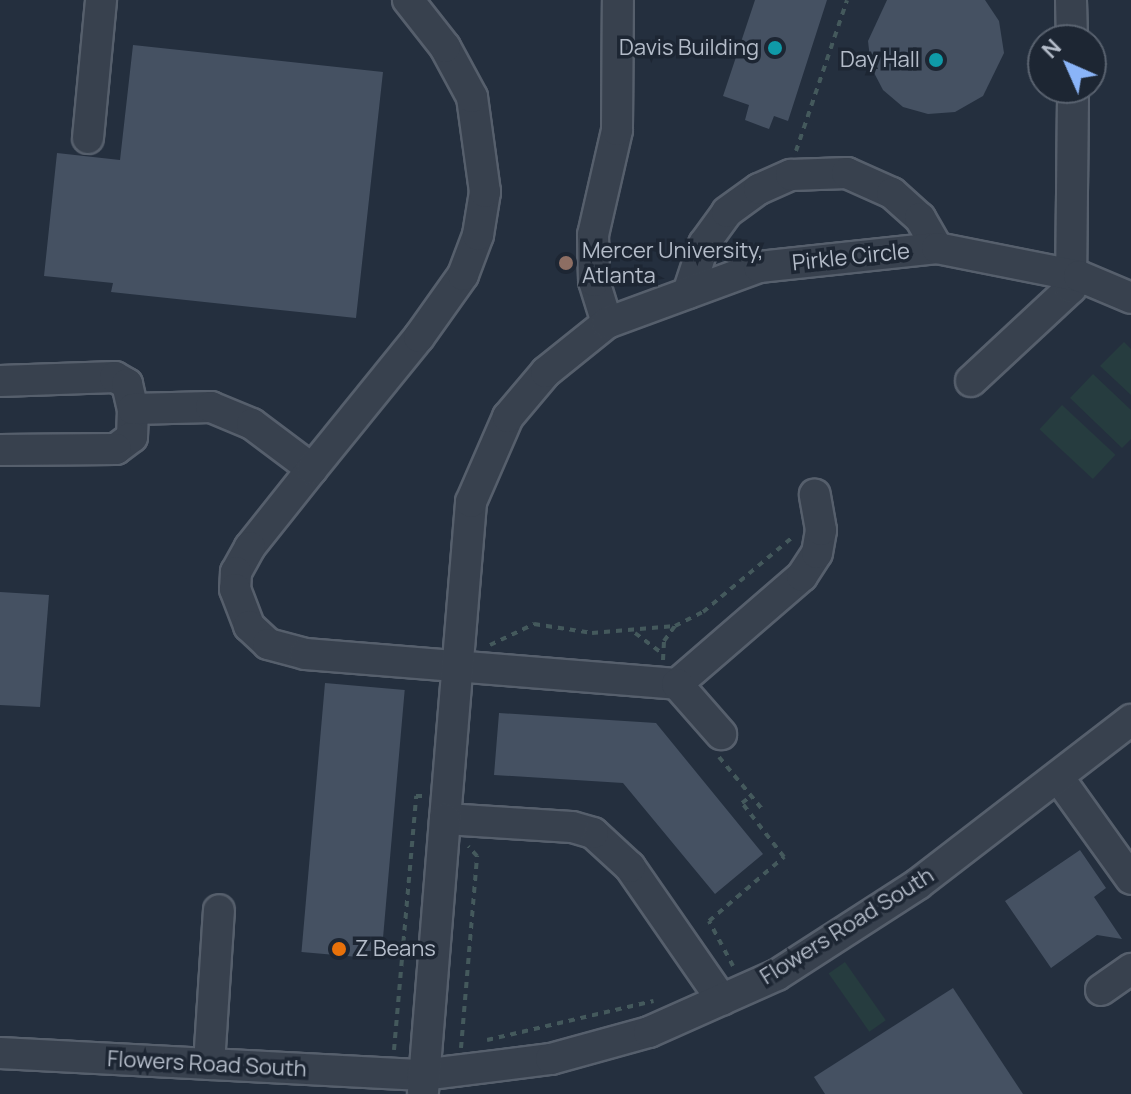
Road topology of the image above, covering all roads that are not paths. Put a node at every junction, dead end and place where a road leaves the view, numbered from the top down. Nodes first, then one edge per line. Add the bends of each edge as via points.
1 (101, 0) edge
2 (618, 0) edge
3 (1071, 0) edge
4 (414, 2) edge
5 (1072, 24) edge
6 (1073, 104) edge
7 (88, 138) dead end
8 (937, 248) junction
9 (1074, 275) junction
10 (688, 293) junction
11 (1131, 298) edge
12 (607, 323) junction
13 (0, 381) edge
14 (971, 381) dead end
15 (133, 409) junction
16 (0, 450) edge
17 (312, 469) junction
18 (815, 495) dead end
19 (456, 670) junction
20 (671, 677) junction
21 (1131, 720) edge
22 (716, 741) road end
23 (1058, 777) junction
24 (445, 819) junction
25 (1131, 879) edge
26 (219, 910) dead end
27 (1131, 969) edge
28 (1101, 990) dead end
29 (722, 1000) junction
30 (0, 1053) edge
31 (209, 1064) junction
32 (423, 1084) edge

1 - 7 street
2 - 12 street via 617,130 593,235 594,281
3 - 5 street
4 - 17 street via 472,97 485,192 478,235 463,275 446,300
6 - 9 street
8 - 9 street, Pirkle Circle
8 - 10 street, Pirkle Circle via 759,267
8 - 10 street via 920,218 892,193 847,173 791,175 727,212 704,244
9 - 11 street, Pirkle Circle
9 - 14 street via 1065,297
10 - 12 street, Pirkle Circle
12 - 19 street, Pirkle Circle via 546,372 508,417 471,502
13 - 15 street via 115,377 127,384
15 - 16 street via 132,437 116,449
15 - 17 street via 211,407 252,424
17 - 19 street via 236,572 235,589 249,626 285,651
18 - 20 street via 821,530 817,553 802,576
19 - 20 street
19 - 24 street, Pirkle Circle
20 - 22 street
21 - 23 street, Flowers Road South
23 - 25 street
23 - 29 street, Flowers Road South via 918,884 777,975
24 - 29 street via 593,833 630,867
24 - 32 street, Pirkle Circle
26 - 31 street
27 - 28 street
29 - 32 street, Flowers Road South via 649,1032 551,1059
30 - 31 street, Flowers Road South
31 - 32 street, Flowers Road South

